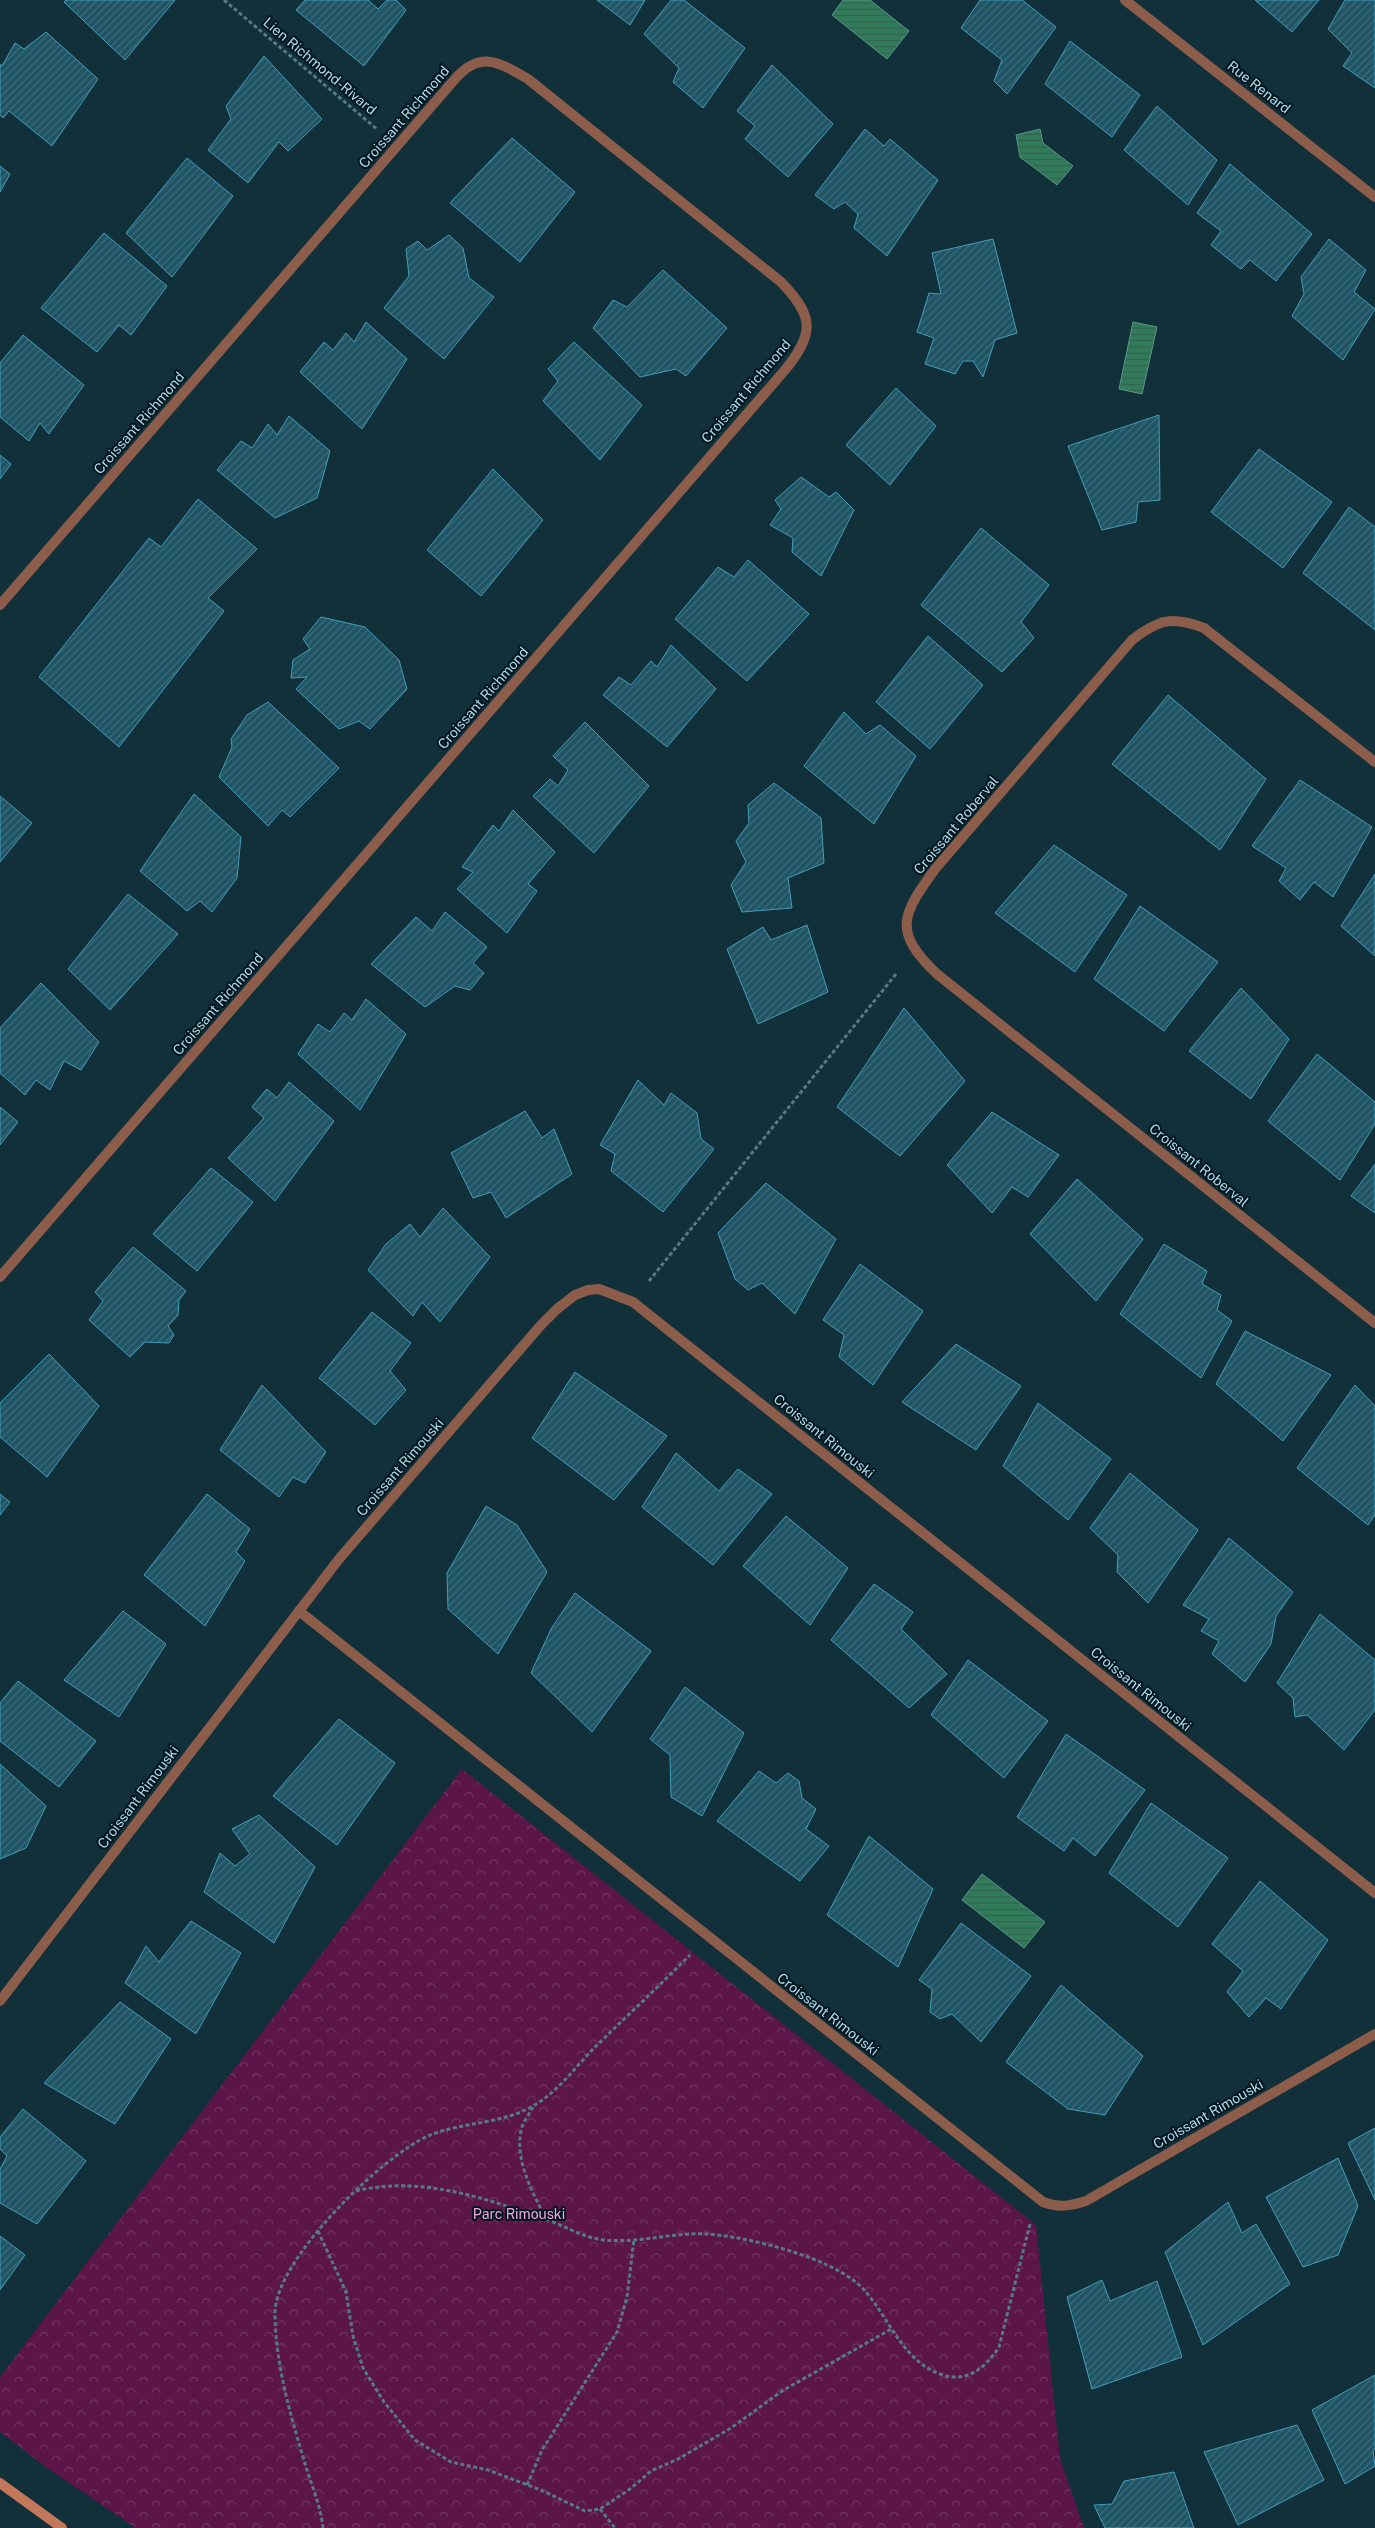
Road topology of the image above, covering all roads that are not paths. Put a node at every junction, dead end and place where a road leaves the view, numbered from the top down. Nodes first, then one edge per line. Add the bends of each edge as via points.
1 (1125, 0) edge
2 (1375, 197) edge
3 (0, 605) edge
4 (1375, 762) edge
5 (0, 1277) edge
6 (1375, 1323) edge
7 (299, 1611) junction
8 (1375, 1893) edge
9 (0, 2001) edge
10 (1375, 2034) edge
11 (0, 2484) edge
12 (62, 2528) edge

1 - 2 street, Rue Renard
3 - 5 street, Croissant Richmond via 464,68 476,61 492,62 528,79 782,282 806,312 809,327 804,342 785,370
4 - 6 street, Croissant Roberval via 1204,628 1185,621 1166,620 1150,626 1132,640 935,869 913,903 906,935 915,952 937,974
7 - 8 street, Croissant Rimouski via 541,1325 575,1295 599,1289 633,1302
7 - 9 street, Croissant Rimouski
7 - 10 street, Croissant Rimouski via 1043,2202 1055,2207 1086,2201
11 - 12 street

